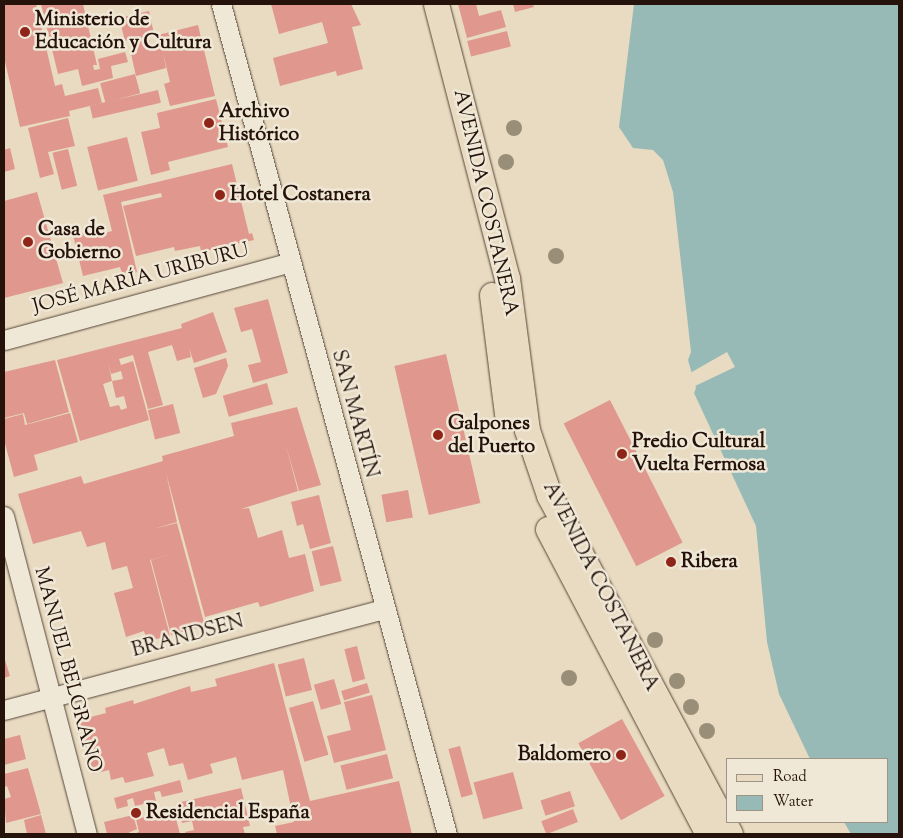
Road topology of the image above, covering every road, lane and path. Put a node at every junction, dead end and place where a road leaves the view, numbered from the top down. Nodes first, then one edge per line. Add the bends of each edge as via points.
1 (221, 4) edge
2 (419, 4) edge
3 (436, 4) edge
4 (290, 262) junction
5 (4, 340) edge
6 (4, 516) edge
7 (383, 609) junction
8 (50, 697) junction
9 (4, 710) edge
10 (87, 834) edge
11 (447, 834) edge
12 (708, 834) edge
13 (730, 834) edge

1 - 4 street, SAN MARTÍN
2 - 12 main road, AVENIDA COSTANERA via 490,283 507,414 532,497
3 - 13 main road, AVENIDA COSTANERA via 507,278 527,430 548,495
4 - 5 street, JOSÉ MARÍA URIBURU
4 - 7 street, SAN MARTÍN
6 - 8 street, MANUEL BELGRANO
7 - 8 street, BRANDSEN
7 - 11 street, SAN MARTÍN
8 - 9 street, BRANDSEN
8 - 10 street, MANUEL BELGRANO

